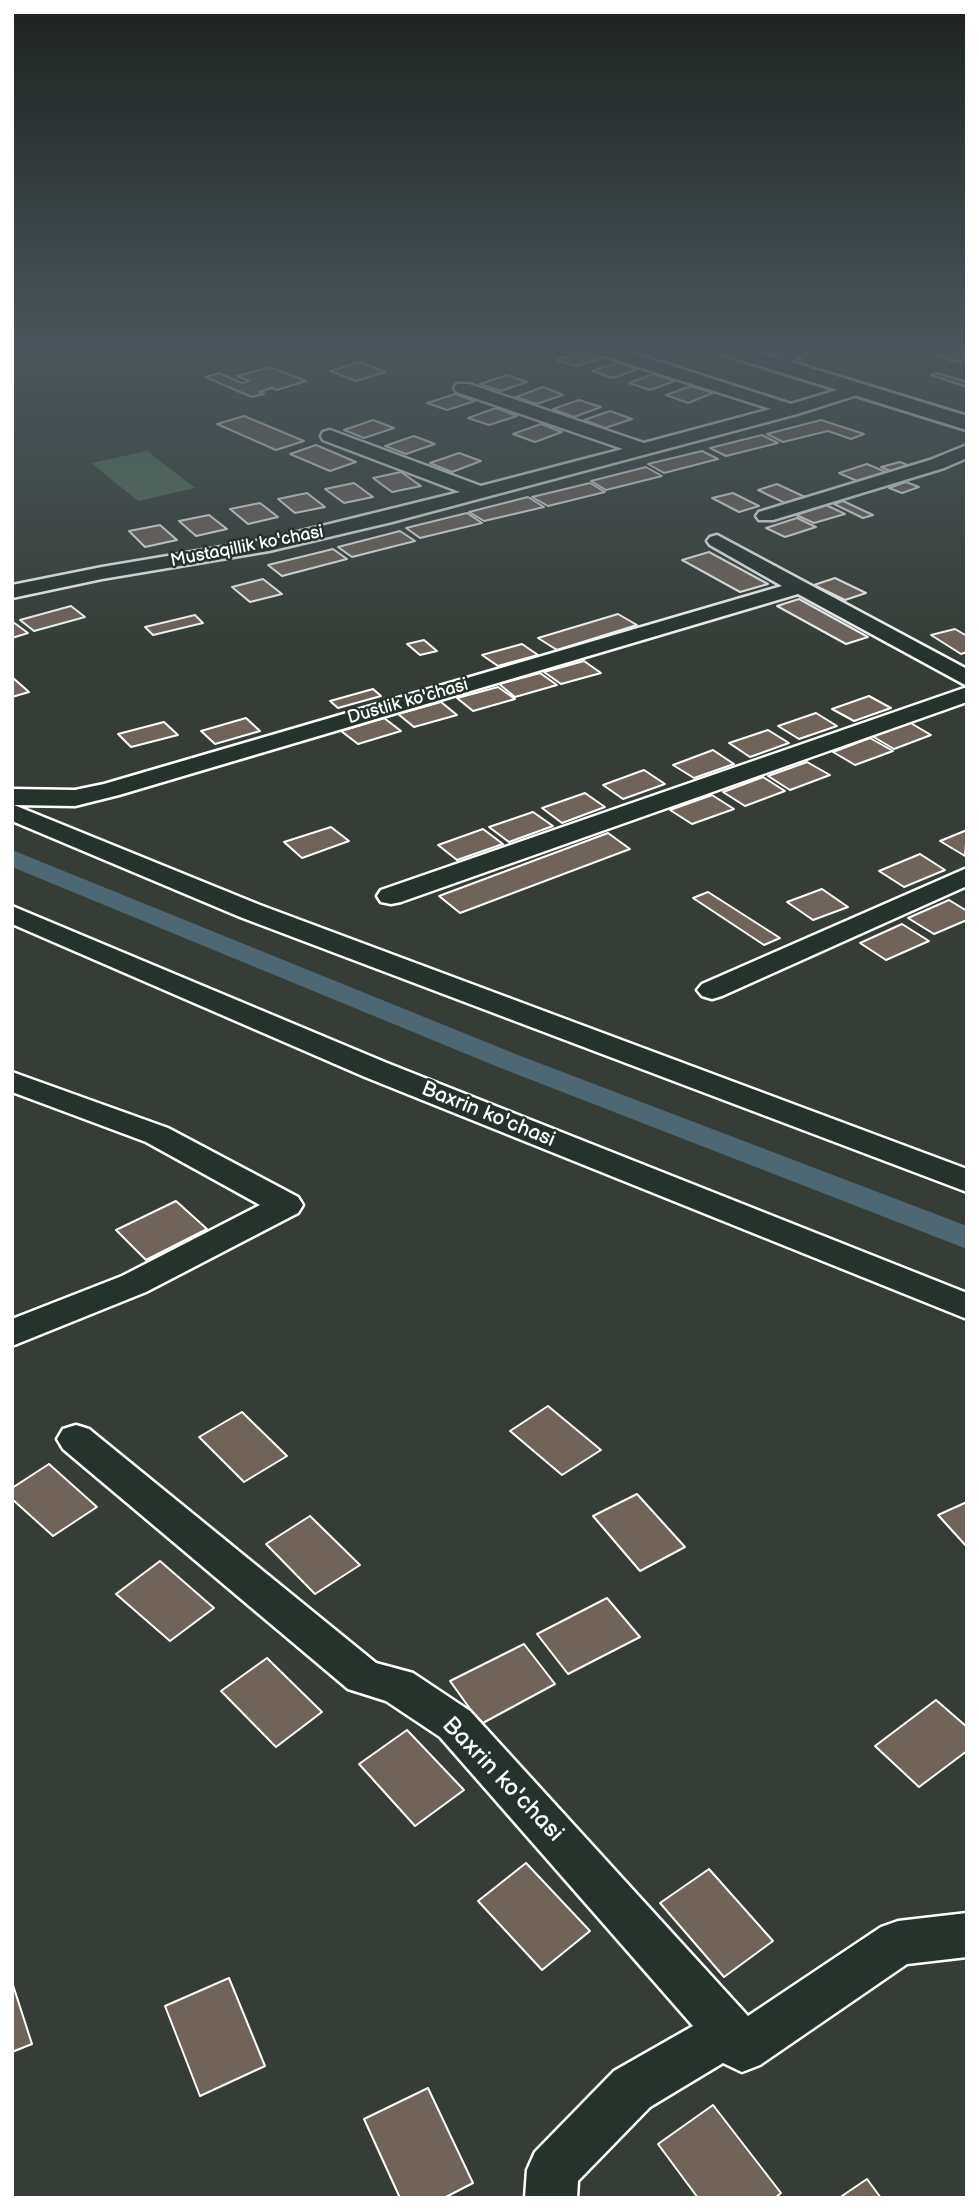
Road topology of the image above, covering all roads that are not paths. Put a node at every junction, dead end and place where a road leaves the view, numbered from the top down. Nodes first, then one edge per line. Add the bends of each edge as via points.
1 (378, 454) edge
2 (623, 454) edge
3 (962, 454) edge
4 (479, 492) junction
5 (766, 516) dead end
6 (717, 541) dead end
7 (800, 587) junction
8 (12, 592) edge
9 (967, 679) edge
10 (967, 694) edge
11 (12, 797) edge
12 (12, 812) edge
13 (967, 876) edge
14 (391, 896) dead end
15 (12, 914) edge
16 (712, 990) dead end
17 (12, 1081) edge
18 (967, 1181) edge
19 (967, 1307) edge
20 (12, 1333) edge
21 (76, 1439) dead end
22 (967, 1935) edge
23 (730, 2032) junction
24 (551, 2198) edge

1 - 4 street
2 - 4 street, Mustaqillik ko'chasi
3 - 5 street
4 - 8 street, Mustaqillik ko'chasi via 268,545
6 - 7 street
7 - 9 street
7 - 11 street, Dustlik ko'chasi via 110,790 75,798
10 - 14 street
12 - 18 street via 250,911
13 - 16 street
15 - 19 street, Baxrin ko'chasi via 376,1070
17 - 20 street via 157,1135 286,1205 134,1284
21 - 23 street, Baxrin ko'chasi via 363,1677 398,1686 455,1724
22 - 23 street via 898,1943 742,2048
23 - 24 street via 632,2089 553,2170

